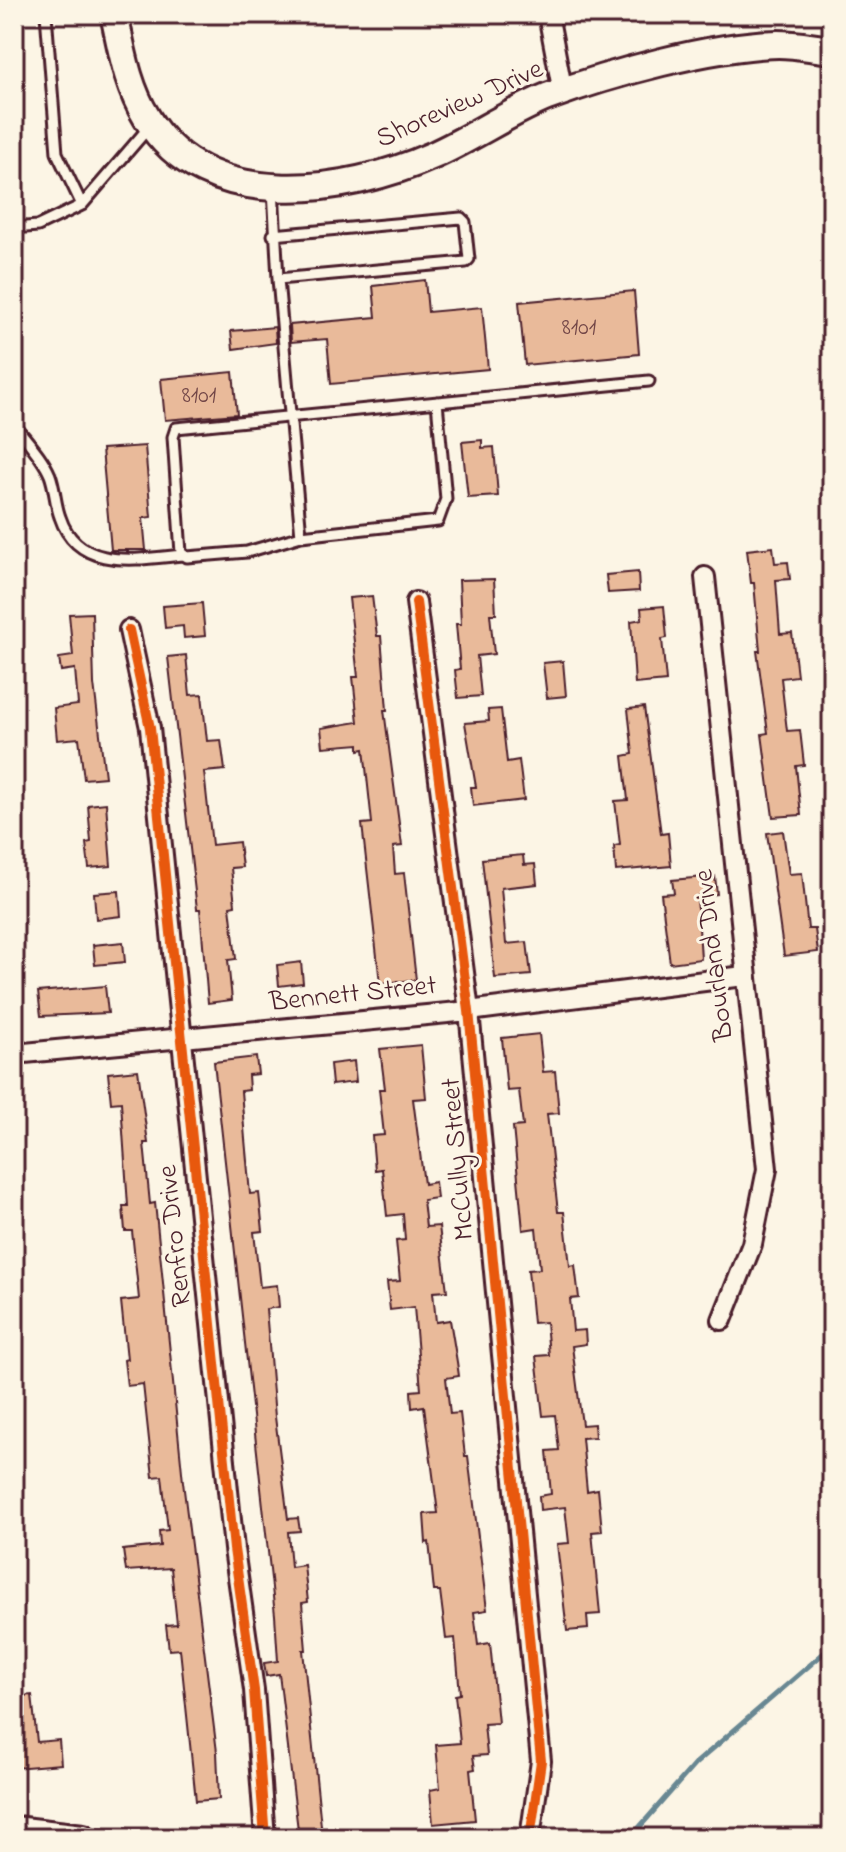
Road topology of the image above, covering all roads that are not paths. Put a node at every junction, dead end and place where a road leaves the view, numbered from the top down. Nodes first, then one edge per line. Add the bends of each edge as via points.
1 (46, 14) edge
2 (114, 14) edge
3 (548, 14) edge
4 (832, 50) edge
5 (563, 93) junction
6 (152, 125) junction
7 (273, 185) junction
8 (82, 205) junction
9 (14, 228) edge
10 (273, 235) junction
11 (278, 279) junction
12 (649, 381) dead end
13 (437, 402) junction
14 (289, 416) junction
15 (14, 424) edge
16 (301, 536) junction
17 (183, 555) junction
18 (705, 577) dead end
19 (416, 602) dead end
20 (129, 630) dead end
21 (744, 976) junction
22 (469, 1011) junction
23 (180, 1040) junction
24 (14, 1054) edge
25 (722, 1320) dead end
26 (14, 1830) edge
27 (83, 1838) edge
28 (265, 1838) edge
29 (530, 1838) edge

1 - 8 lane via 57,153
2 - 6 street, Shoreview Drive via 129,81
3 - 5 street
4 - 5 street, Shoreview Drive via 779,44 728,49
5 - 7 street, Shoreview Drive via 383,175 348,184
6 - 7 street, Shoreview Drive via 181,158 213,176
6 - 8 lane
7 - 10 lane
8 - 9 lane via 38,226
10 - 11 lane
10 - 11 lane via 461,218 465,222 466,262
11 - 14 lane
12 - 13 lane
13 - 14 lane
13 - 16 lane via 446,499 438,521
14 - 16 lane
14 - 17 lane via 173,431
15 - 17 lane via 51,475 63,525 79,547 118,561
16 - 17 lane via 247,552
18 - 21 street, Bourland Drive
19 - 22 street, McCully Street
20 - 23 street, Renfro Drive via 150,728
21 - 22 street, Bennett Street
21 - 25 street, Bourland Drive via 767,1169 752,1244
22 - 23 street, Bennett Street
22 - 29 street, McCully Street via 541,1761
23 - 24 street, Bennett Street
23 - 28 street, Renfro Drive via 254,1690
26 - 27 street

